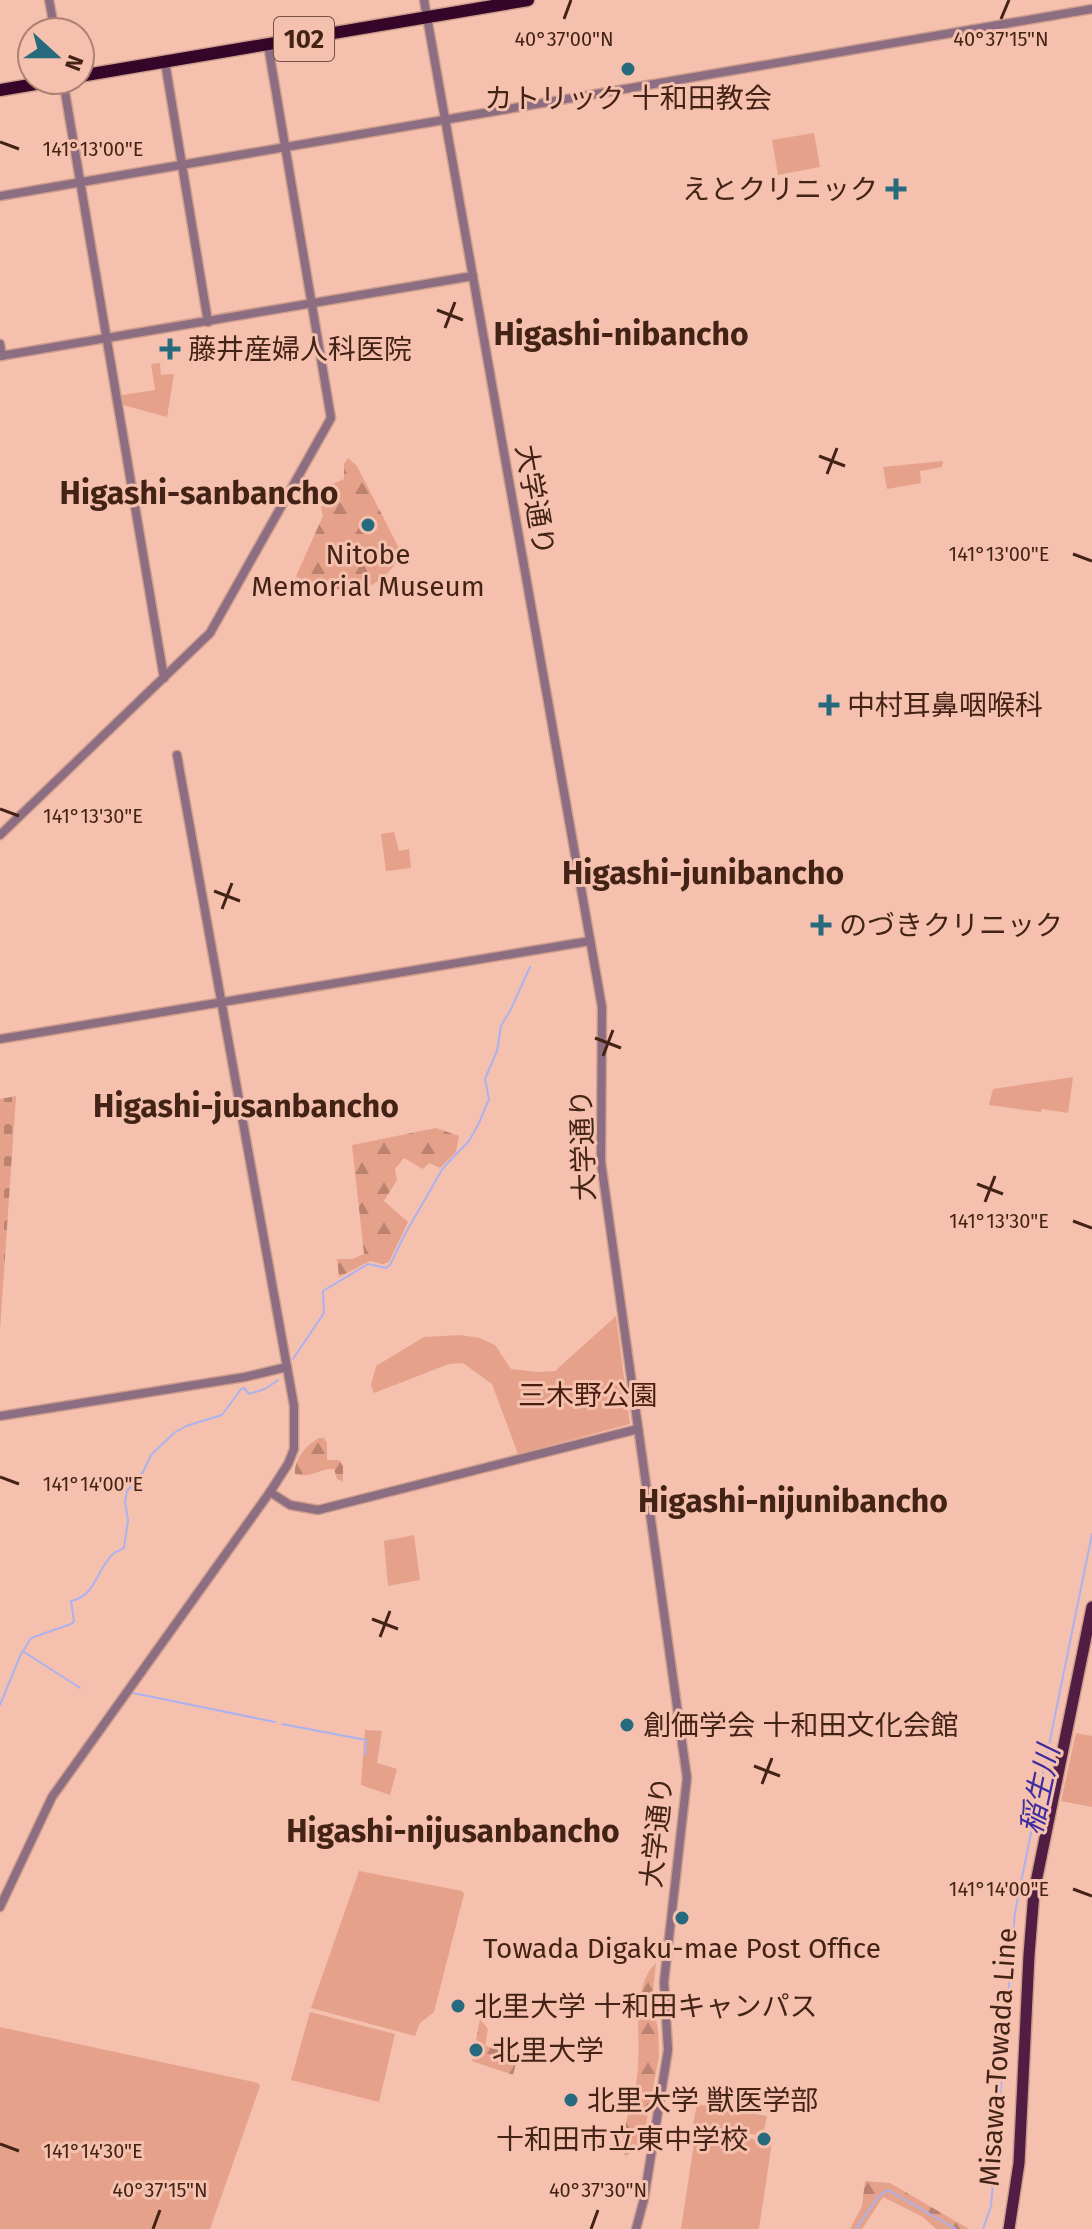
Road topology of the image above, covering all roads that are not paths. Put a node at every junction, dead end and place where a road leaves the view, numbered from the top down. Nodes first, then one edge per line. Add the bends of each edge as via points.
1 (424, 0) edge
2 (528, 0) edge
3 (1090, 10) edge
4 (427, 16) junction
5 (268, 45) junction
6 (165, 62) junction
7 (96, 73) edge
8 (64, 96) edge
9 (445, 120) junction
10 (286, 147) junction
11 (182, 165) junction
12 (79, 182) junction
13 (0, 196) edge
14 (473, 276) junction
15 (313, 304) junction
16 (208, 322) junction
17 (107, 339) junction
18 (0, 344) edge
19 (1, 356) edge
20 (164, 678) junction
21 (177, 755) dead end
22 (0, 835) edge
23 (590, 941) junction
24 (222, 1002) junction
25 (0, 1039) edge
26 (287, 1367) junction
27 (0, 1416) edge
28 (638, 1429) junction
29 (270, 1492) junction
30 (1092, 1607) edge
31 (0, 1907) edge
32 (636, 2229) edge
33 (1009, 2229) edge

1 - 4 street, 大学通り
2 - 4 highway, 102
3 - 9 street
4 - 5 highway, 102
4 - 9 street, 大学通り
5 - 6 highway, 102
5 - 10 street
6 - 7 highway, 102
6 - 11 street
8 - 12 street
9 - 10 street
9 - 14 street, 大学通り
10 - 11 street
10 - 15 street
11 - 12 street
11 - 16 street
12 - 13 street
12 - 17 street
14 - 15 street
14 - 23 street, 大学通り
15 - 16 street
15 - 20 street via 331,418 210,633
16 - 17 street
17 - 19 street
17 - 20 street
18 - 19 street
20 - 22 street
21 - 24 street
23 - 24 street
23 - 28 street, 大学通り via 602,1007 601,1162
24 - 25 street
24 - 26 street
26 - 27 street
26 - 29 street via 294,1449
28 - 29 street via 318,1510 290,1505
28 - 32 street, 大学通り via 687,1778 664,1982 668,2050
29 - 31 street via 57,1789
30 - 33 main road, Misawa-Towada Line via 1034,1892 1019,2163

